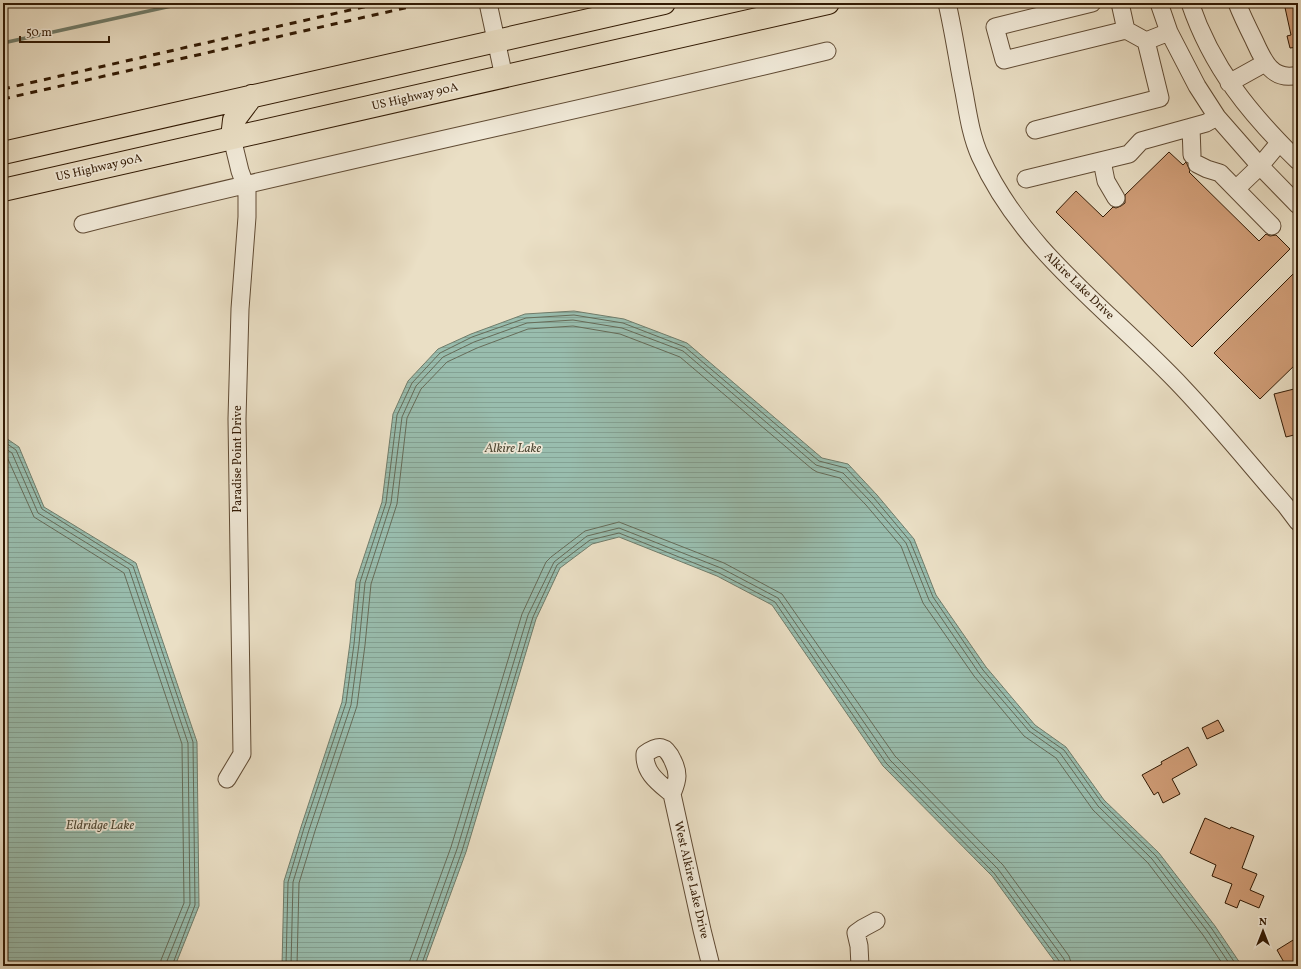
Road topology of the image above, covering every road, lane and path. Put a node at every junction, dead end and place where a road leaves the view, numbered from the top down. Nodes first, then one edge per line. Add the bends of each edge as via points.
1 (488, 3) edge
2 (664, 3) edge
3 (828, 3) edge
4 (947, 3) edge
5 (1092, 3) edge
6 (1120, 3) edge
7 (1159, 3) edge
8 (1190, 3) edge
9 (1237, 3) edge
10 (1126, 30) junction
11 (1169, 32) junction
12 (496, 41) junction
13 (1146, 41) junction
14 (827, 51) dead end
15 (1265, 63) junction
16 (1298, 75) edge
17 (504, 77) junction
18 (1229, 83) junction
19 (252, 96) junction
20 (1217, 117) junction
21 (1191, 127) junction
22 (1035, 130) dead end
23 (232, 138) junction
24 (1279, 143) junction
25 (3, 152) edge
26 (1102, 161) junction
27 (1298, 162) edge
28 (1260, 166) junction
29 (1026, 179) dead end
30 (244, 184) junction
31 (1236, 189) junction
32 (3, 190) edge
33 (1116, 198) dead end
34 (1298, 205) edge
35 (83, 224) dead end
36 (1272, 226) dead end
37 (1298, 522) edge
38 (227, 779) dead end
39 (672, 794) dead end
40 (876, 921) dead end
41 (711, 966) edge
42 (860, 966) edge

1 - 12 street
2 - 12 main road
3 - 17 main road, US Highway 90A
4 - 37 street, Alkire Lake Drive via 970,127 980,155 1015,217 1038,246 1183,387
5 - 10 street via 995,26 1004,60
6 - 10 street
7 - 11 street
8 - 18 street via 1208,47
9 - 15 street
10 - 13 street
11 - 13 street
11 - 20 street via 1197,86
12 - 17 street
12 - 19 main road
13 - 22 street via 1160,98
14 - 30 street via 553,116
15 - 16 street via 1274,72 1283,76
15 - 18 street
17 - 23 main road, US Highway 90A
18 - 24 street via 1248,109
19 - 23 main road via 234,120
19 - 25 main road
20 - 21 street
20 - 28 street
21 - 26 street via 1141,141 1129,154
21 - 31 street via 1195,160 1207,169 1220,173
23 - 30 street, Paradise Point Drive
23 - 32 main road, US Highway 90A
24 - 27 street
24 - 28 street
26 - 29 street
26 - 33 street via 1106,181
28 - 31 street
28 - 34 street
30 - 35 street
30 - 38 street, Paradise Point Drive via 247,190 248,217 240,309 237,419 242,754
31 - 36 street
39 - 41 street, West Alkire Lake Drive
40 - 42 street via 856,933

